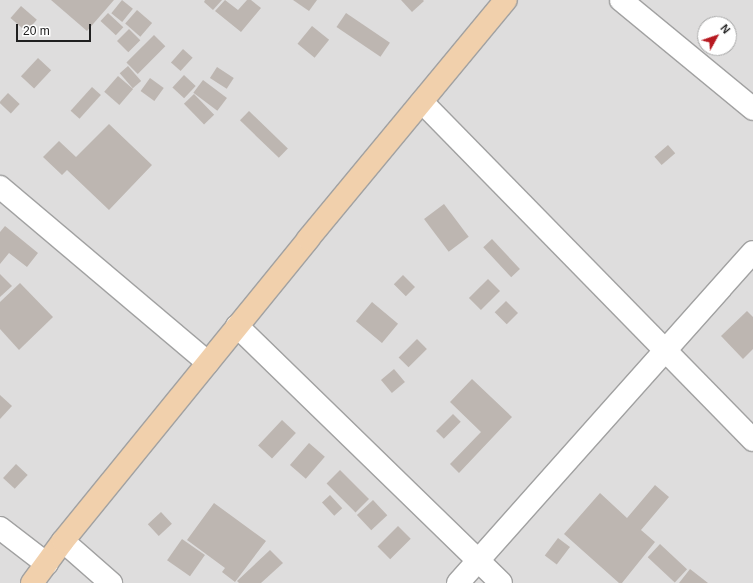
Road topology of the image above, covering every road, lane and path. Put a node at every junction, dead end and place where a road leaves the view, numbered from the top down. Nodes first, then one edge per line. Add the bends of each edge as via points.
1 (506, 0) edge
2 (621, 0) edge
3 (422, 102) junction
4 (753, 109) edge
5 (0, 186) edge
6 (753, 252) edge
7 (237, 326) junction
8 (666, 350) junction
9 (208, 363) junction
10 (753, 440) edge
11 (0, 528) edge
12 (63, 540) junction
13 (477, 560) junction
14 (47, 564) junction
15 (32, 583) edge
16 (111, 583) edge
17 (458, 583) edge
18 (501, 583) edge

1 - 3 main road
2 - 4 street
3 - 7 main road
3 - 8 street
5 - 9 street
6 - 8 street
7 - 9 main road
7 - 13 street
8 - 10 street
8 - 13 street
9 - 12 main road
11 - 14 street
12 - 14 main road
12 - 16 street
13 - 17 street
13 - 18 street
14 - 15 main road

